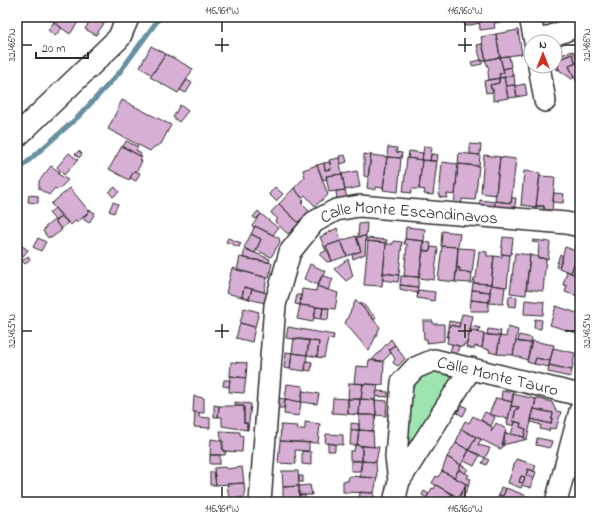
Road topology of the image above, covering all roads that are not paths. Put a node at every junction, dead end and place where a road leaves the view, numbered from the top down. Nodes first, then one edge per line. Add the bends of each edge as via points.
1 (128, 17) edge
2 (530, 17) edge
3 (580, 25) edge
4 (533, 34) edge
5 (556, 34) edge
6 (540, 74) edge
7 (545, 101) dead end
8 (17, 136) edge
9 (580, 226) edge
10 (471, 368) junction
11 (580, 395) edge
12 (580, 412) edge
13 (399, 481) junction
14 (260, 502) edge
15 (394, 502) edge
16 (556, 502) edge

1 - 8 main road via 119,38
2 - 4 street
3 - 5 street
6 - 7 street
9 - 14 street, Calle Monte Escandinavos via 359,206 336,210 314,222 290,252 275,305
10 - 11 street, Calle Monte Tauro
10 - 13 street
10 - 13 street, Calle Monte Tauro via 434,360 415,368 402,382 396,457
12 - 16 street
13 - 15 street

